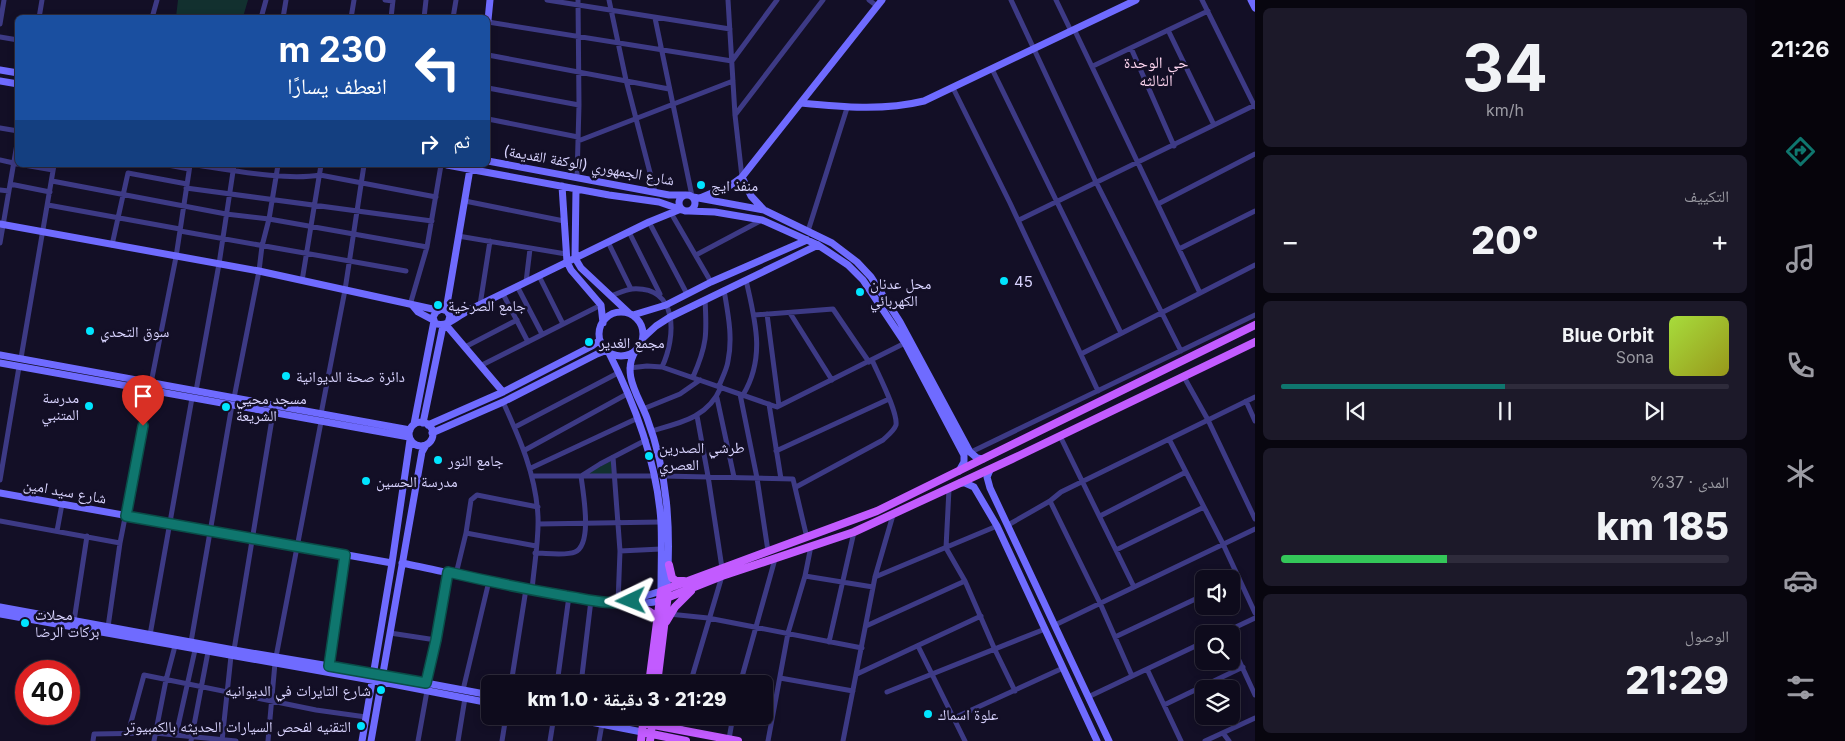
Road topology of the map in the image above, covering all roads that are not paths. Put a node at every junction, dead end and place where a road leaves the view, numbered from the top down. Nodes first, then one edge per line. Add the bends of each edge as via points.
1 (4, 0) edge
2 (42, 0) edge
3 (157, 0) edge
4 (266, 0) edge
5 (286, 0) edge
6 (354, 0) edge
7 (385, 0) edge
8 (426, 0) edge
9 (456, 0) edge
10 (490, 0) edge
11 (547, 0) edge
12 (609, 0) edge
13 (728, 0) edge
14 (777, 0) edge
15 (823, 0) edge
16 (869, 0) edge
17 (1011, 0) edge
18 (1056, 0) edge
19 (1136, 0) edge
20 (1202, 0) edge
21 (1251, 0) edge
22 (393, 1) edge
23 (578, 2) edge
24 (879, 3) edge
25 (1255, 8) edge
26 (611, 10) junction
27 (1208, 11) junction
28 (40, 15) edge
29 (153, 15) edge
30 (262, 15) edge
31 (283, 15) edge
32 (352, 15) edge
33 (391, 15) edge
34 (424, 15) edge
35 (454, 15) edge
36 (489, 15) edge
37 (655, 18) junction
38 (490, 21) edge
39 (0, 24) edge
40 (730, 29) junction
41 (1073, 30) junction
42 (1168, 30) junction
43 (0, 37) edge
44 (578, 37) junction
45 (15, 40) edge
46 (617, 43) junction
47 (1131, 48) junction
48 (1033, 49) junction
49 (661, 50) junction
50 (490, 55) edge
51 (732, 61) junction
52 (1093, 66) junction
53 (992, 69) junction
54 (0, 70) edge
55 (579, 71) junction
56 (15, 72) edge
57 (626, 80) junction
58 (0, 81) edge
59 (733, 81) junction
60 (15, 84) edge
61 (490, 88) edge
62 (953, 88) junction
63 (669, 89) junction
64 (673, 103) junction
65 (801, 103) junction
66 (579, 105) junction
67 (1255, 106) edge
68 (846, 108) junction
69 (735, 115) junction
70 (636, 118) junction
71 (490, 119) edge
72 (1214, 125) junction
73 (0, 128) edge
74 (15, 130) edge
75 (578, 139) junction
76 (1174, 146) junction
77 (1255, 154) edge
78 (0, 160) edge
79 (490, 161) edge
80 (15, 163) edge
81 (1139, 163) junction
82 (189, 167) edge
83 (278, 167) edge
84 (321, 167) edge
85 (364, 167) edge
86 (441, 167) edge
87 (458, 167) edge
88 (54, 168) edge
89 (233, 168) edge
90 (484, 168) edge
91 (470, 169) junction
92 (276, 175) junction
93 (320, 175) junction
94 (577, 177) junction
95 (742, 177) junction
96 (52, 181) junction
97 (1096, 182) junction
98 (361, 183) junction
99 (10, 184) junction
100 (186, 186) junction
101 (562, 186) junction
102 (576, 189) junction
103 (0, 190) edge
104 (9, 192) junction
105 (50, 192) junction
106 (655, 192) junction
107 (122, 194) junction
108 (230, 194) junction
109 (436, 197) junction
110 (693, 197) junction
111 (272, 200) junction
112 (465, 202) junction
113 (1056, 202) junction
114 (1158, 204) junction
115 (48, 205) junction
116 (314, 205) junction
117 (184, 206) junction
118 (357, 210) junction
119 (683, 210) junction
120 (764, 210) junction
121 (1255, 210) edge
122 (671, 213) junction
123 (226, 214) junction
124 (117, 218) junction
125 (269, 219) junction
126 (762, 220) junction
127 (1019, 220) junction
128 (432, 221) junction
129 (564, 221) junction
130 (649, 222) junction
131 (2, 225) edge
132 (311, 227) junction
133 (180, 230) junction
134 (808, 231) junction
135 (43, 232) junction
136 (629, 232) junction
137 (354, 234) junction
138 (458, 236) junction
139 (223, 239) junction
140 (807, 240) junction
141 (490, 241) junction
142 (608, 242) junction
143 (0, 243) edge
144 (112, 245) junction
145 (818, 245) junction
146 (262, 246) junction
147 (427, 247) junction
148 (530, 249) junction
149 (1179, 249) junction
150 (307, 254) junction
151 (696, 255) junction
152 (176, 257) junction
153 (567, 258) junction
154 (575, 258) junction
155 (350, 260) junction
156 (219, 264) junction
157 (1255, 265) edge
158 (259, 271) junction
159 (406, 271) dead end
160 (539, 276) junction
161 (746, 280) junction
162 (302, 281) junction
163 (526, 282) junction
164 (711, 282) junction
165 (517, 286) junction
166 (631, 289) junction
167 (345, 290) junction
168 (724, 290) junction
169 (1200, 293) junction
170 (503, 294) junction
171 (687, 294) junction
172 (610, 296) junction
173 (661, 297) junction
174 (705, 300) junction
175 (480, 304) junction
176 (411, 305) junction
177 (601, 305) junction
178 (666, 305) junction
179 (437, 310) junction
180 (469, 310) junction
181 (447, 311) junction
182 (790, 312) junction
183 (1162, 313) junction
184 (631, 314) junction
185 (767, 314) junction
186 (754, 315) junction
187 (1255, 315) edge
188 (670, 317) junction
189 (434, 320) junction
190 (517, 320) junction
191 (602, 323) junction
192 (446, 324) junction
193 (562, 324) junction
194 (1255, 325) edge
195 (542, 334) junction
196 (1121, 334) junction
197 (642, 338) junction
198 (600, 340) junction
199 (528, 342) junction
200 (1255, 342) edge
201 (905, 343) junction
202 (465, 347) junction
203 (636, 350) junction
204 (608, 351) junction
205 (1181, 351) junction
206 (0, 354) edge
207 (1081, 354) junction
208 (21, 358) junction
209 (871, 361) junction
210 (0, 363) edge
211 (482, 365) junction
212 (19, 367) junction
213 (629, 368) junction
214 (662, 368) junction
215 (618, 373) junction
216 (1184, 376) junction
217 (693, 377) junction
218 (700, 380) junction
219 (832, 380) junction
220 (150, 387) junction
221 (720, 387) junction
222 (1098, 391) junction
223 (503, 392) junction
224 (627, 394) junction
225 (742, 394) junction
226 (194, 395) junction
227 (1255, 397) edge
228 (716, 398) junction
229 (888, 399) junction
230 (1246, 401) junction
231 (233, 402) junction
232 (503, 402) junction
233 (769, 404) junction
234 (780, 406) junction
235 (643, 409) junction
236 (273, 413) junction
237 (321, 414) junction
238 (697, 416) junction
239 (638, 418) junction
240 (1208, 420) junction
241 (1255, 421) edge
242 (321, 422) junction
243 (425, 424) junction
244 (515, 427) junction
245 (651, 431) junction
246 (411, 433) junction
247 (432, 433) junction
248 (1060, 436) junction
249 (1169, 439) junction
250 (646, 440) junction
251 (426, 445) junction
252 (525, 450) junction
253 (776, 451) junction
254 (994, 453) junction
255 (967, 454) junction
256 (613, 457) junction
257 (984, 459) junction
258 (1001, 464) junction
259 (531, 468) junction
260 (990, 470) junction
261 (959, 471) junction
262 (1186, 472) junction
263 (532, 476) junction
264 (581, 476) junction
265 (655, 476) junction
266 (663, 476) junction
267 (708, 476) junction
268 (615, 477) junction
269 (734, 477) junction
270 (757, 478) junction
271 (781, 479) junction
272 (0, 480) edge
273 (940, 481) junction
274 (1083, 481) junction
275 (960, 483) junction
276 (796, 487) junction
277 (947, 489) junction
278 (0, 493) edge
279 (1050, 501) junction
280 (62, 504) junction
281 (538, 507) junction
282 (1204, 507) junction
283 (892, 515) junction
284 (126, 516) junction
285 (1100, 516) junction
286 (1255, 519) edge
287 (0, 521) edge
288 (619, 522) junction
289 (661, 522) junction
290 (585, 523) junction
291 (170, 524) junction
292 (538, 524) junction
293 (1008, 525) junction
294 (998, 526) junction
295 (1255, 529) edge
296 (57, 531) junction
297 (210, 531) junction
298 (854, 532) junction
299 (466, 534) junction
300 (87, 536) junction
301 (251, 538) junction
302 (807, 538) junction
303 (120, 543) junction
304 (1223, 544) junction
305 (297, 546) junction
306 (536, 546) junction
307 (811, 546) junction
308 (946, 548) junction
309 (661, 549) junction
310 (1116, 550) junction
311 (620, 551) junction
312 (768, 551) junction
313 (535, 553) junction
314 (345, 555) junction
315 (775, 560) junction
316 (392, 563) junction
317 (402, 563) junction
318 (669, 565) junction
319 (1235, 570) edge
320 (448, 572) junction
321 (722, 572) junction
322 (456, 574) junction
323 (805, 576) junction
324 (875, 577) junction
325 (965, 580) junction
326 (1240, 580) edge
327 (489, 581) junction
328 (688, 581) junction
329 (842, 582) junction
330 (702, 584) junction
331 (873, 587) junction
332 (1134, 587) junction
333 (529, 589) junction
334 (664, 589) junction
335 (569, 596) junction
336 (668, 598) junction
337 (1195, 599) edge
338 (591, 600) junction
339 (659, 601) junction
340 (619, 603) junction
341 (1100, 603) junction
342 (0, 607) edge
343 (0, 614) edge
344 (668, 614) junction
345 (1255, 614) edge
346 (982, 616) junction
347 (708, 618) junction
348 (1255, 618) edge
349 (74, 621) junction
350 (657, 621) junction
351 (1055, 624) junction
352 (1240, 625) edge
353 (866, 626) junction
354 (108, 627) junction
355 (756, 628) junction
356 (1046, 629) junction
357 (390, 633) junction
358 (788, 633) junction
359 (150, 635) junction
360 (1115, 637) junction
361 (436, 640) junction
362 (829, 642) junction
363 (175, 646) junction
364 (193, 646) junction
365 (918, 646) junction
366 (1195, 646) edge
367 (1065, 647) junction
368 (862, 648) junction
369 (995, 650) junction
370 (1055, 651) junction
371 (208, 652) junction
372 (232, 653) junction
373 (276, 660) junction
374 (1240, 660) edge
375 (329, 666) junction
376 (1244, 667) junction
377 (1064, 668) junction
378 (1148, 669) junction
379 (856, 674) junction
380 (932, 674) junction
381 (514, 675) edge
382 (558, 675) edge
383 (582, 675) edge
384 (650, 675) edge
385 (658, 675) edge
386 (692, 675) edge
387 (743, 675) edge
388 (372, 676) junction
389 (1132, 676) junction
390 (383, 678) junction
391 (780, 678) junction
392 (166, 680) junction
393 (186, 684) junction
394 (202, 687) junction
395 (426, 687) junction
396 (463, 690) junction
397 (1015, 690) junction
398 (852, 691) junction
399 (226, 692) junction
400 (887, 692) dead end
401 (481, 693) edge
402 (1255, 695) edge
403 (1088, 697) junction
404 (465, 698) junction
405 (272, 701) junction
406 (481, 701) edge
407 (1164, 705) junction
408 (366, 717) junction
409 (954, 718) junction
410 (1255, 718) edge
411 (505, 725) edge
412 (553, 725) edge
413 (602, 725) edge
414 (607, 725) edge
415 (646, 725) edge
416 (664, 725) edge
417 (681, 725) edge
418 (731, 725) edge
419 (680, 730) junction
420 (642, 732) junction
421 (128, 733) junction
422 (154, 733) junction
423 (1223, 733) junction
424 (176, 735) junction
425 (650, 737) edge
426 (191, 738) edge
427 (729, 739) junction
428 (222, 740) edge
429 (94, 741) edge
430 (154, 741) edge
431 (236, 741) edge
432 (268, 741) edge
433 (362, 741) edge
434 (371, 741) edge
435 (418, 741) edge
436 (458, 741) edge
437 (502, 741) edge
438 (550, 741) edge
439 (599, 741) edge
440 (641, 741) edge
441 (686, 741) edge
442 (738, 741) edge
443 (768, 741) edge
444 (844, 741) edge
445 (965, 741) edge
446 (1097, 741) edge
447 (1109, 741) edge
448 (1181, 741) edge
449 (1205, 741) edge
450 (1228, 741) edge

1 - 39 street
2 - 28 street
3 - 29 street
4 - 30 street
5 - 31 street
6 - 32 street
7 - 22 street
8 - 34 street
9 - 35 street
10 - 36 main road
11 - 23 street
12 - 26 street
13 - 40 street
14 - 51 street
15 - 69 street
16 - 24 street
17 - 48 street
18 - 41 street
19 - 41 main road
20 - 27 street
21 - 25 main road
22 - 33 street
23 - 26 street
23 - 44 street
24 - 65 main road
26 - 37 street
26 - 46 street
27 - 42 street
27 - 67 street
37 - 40 street
37 - 49 street
38 - 44 street
40 - 51 street
41 - 48 main road
41 - 52 street
42 - 47 street
42 - 72 street
43 - 45 street
44 - 46 street
44 - 55 street
46 - 49 street
46 - 57 street
47 - 52 street
47 - 76 street
48 - 53 main road
48 - 97 street
49 - 51 street
49 - 63 street
50 - 55 street
51 - 59 street
52 - 81 street
53 - 62 main road
53 - 113 street
54 - 56 main road
55 - 57 street
55 - 66 street
57 - 63 street
57 - 70 street
58 - 60 main road
59 - 64 street
59 - 69 street
61 - 66 street
62 - 68 main road via 924,101 899,107
62 - 127 street
63 - 64 street
64 - 70 street
64 - 110 street
65 - 68 main road
65 - 95 main road
66 - 75 street
67 - 72 street
68 - 134 street
69 - 95 street
70 - 75 street
70 - 106 street
71 - 75 street
72 - 76 street
73 - 74 street
75 - 94 street
76 - 81 street
77 - 114 street
78 - 80 street
79 - 94 main road, شارع الجمهوري (الوكفة القديمة)
80 - 99 street
81 - 97 street
81 - 114 street
82 - 100 street
83 - 92 street
84 - 93 street
85 - 98 street
86 - 109 street
87 - 91 main road, شارع الجمهوري (الوكفة القديمة)
88 - 96 street
89 - 92 street
89 - 108 street
90 - 91 main road, شارع الجمهوري (الوكفة القديمة)
90 - 101 main road, شارع الجمهوري (الوكفة القديمة)
91 - 112 main road
92 - 93 street via 307,178
92 - 111 street
93 - 98 street
93 - 116 street
94 - 106 main road, شارع الجمهوري (الوكفة القديمة)
95 - 110 main road via 731,185
95 - 120 main road via 751,196
96 - 105 street
96 - 107 street
97 - 113 street
97 - 183 street
98 - 109 street
98 - 118 street
99 - 104 street
99 - 105 street
100 - 107 street via 128,173
100 - 108 street
100 - 117 street
101 - 102 main road, شارع الجمهوري (الوكفة القديمة)
101 - 129 main road
102 - 119 main road, شارع الجمهوري (الوكفة القديمة) via 660,202
102 - 154 main road
103 - 104 street
104 - 131 street
105 - 115 street
106 - 110 main road, شارع الجمهوري (الوكفة القديمة)
107 - 117 street
107 - 124 street
108 - 111 street
108 - 123 street
109 - 128 street
110 - 119 main road via 694,208
110 - 119 main road via 682,196 679,201
110 - 120 main road, شارع الجمهوري (الوكفة القديمة)
111 - 116 street
111 - 125 street
112 - 129 street
112 - 138 main road
113 - 127 street
113 - 196 street
114 - 149 street
115 - 124 street
115 - 135 street
116 - 118 street
116 - 132 street
117 - 123 street
117 - 133 street
118 - 128 street
118 - 137 street
119 - 122 main road
119 - 126 main road
120 - 134 main road
121 - 149 street
122 - 130 main road
122 - 151 street
123 - 125 street
123 - 139 street
124 - 133 street
124 - 144 street
125 - 132 street
125 - 146 street
126 - 140 main road
126 - 151 street
127 - 207 street
128 - 147 street
129 - 153 main road
130 - 136 main road
130 - 171 street
131 - 135 main road
131 - 143 street
132 - 137 street
132 - 150 street
133 - 139 street
133 - 152 street
134 - 255 main road via 849,255 870,277 913,344
135 - 144 main road
135 - 208 street
136 - 142 main road
136 - 173 street
137 - 147 street
137 - 155 street
138 - 141 street
138 - 181 main road
139 - 146 street
139 - 156 street
140 - 145 main road
140 - 164 main road
141 - 148 street
141 - 175 street
142 - 154 main road
142 - 166 street
144 - 152 main road
145 - 161 main road
145 - 201 main road via 856,272
146 - 150 street
146 - 158 street
147 - 176 street
148 - 153 street
148 - 163 street
149 - 169 street
150 - 155 street
150 - 162 street
151 - 164 street
152 - 156 main road
152 - 220 street
153 - 154 main road
153 - 160 main road
153 - 177 main road via 571,270
154 - 172 main road
155 - 159 street
155 - 167 street
156 - 158 main road
156 - 226 street
157 - 169 street
158 - 162 main road
158 - 231 street
160 - 163 main road
160 - 193 street
161 - 168 main road
161 - 186 street
162 - 167 main road
163 - 165 main road
164 - 171 main road
165 - 170 main road
165 - 195 street
166 - 172 street
166 - 173 street via 646,290
167 - 176 main road
167 - 237 street
168 - 174 main road
168 - 221 street via 730,345
169 - 183 street
170 - 175 main road
170 - 190 street
171 - 178 main road
172 - 184 main road
173 - 178 street
174 - 188 main road
174 - 217 street via 707,330 704,349
175 - 180 main road
176 - 179 main road
176 - 189 main road
177 - 191 main road
177 - 193 street
178 - 184 main road
178 - 188 street
179 - 181 main road
179 - 189 main road
180 - 181 main road
180 - 192 main road
181 - 192 main road via 450,316
182 - 185 street
182 - 209 street via 833,309
182 - 219 street
183 - 196 street
183 - 205 street
184 - 191 main road via 612,314
184 - 197 main road via 642,326
185 - 186 street
185 - 234 street
186 - 225 street via 757,346 752,380
187 - 205 street
188 - 197 main road
188 - 214 street via 671,343
189 - 192 main road via 438,325
189 - 246 main road
190 - 199 street
190 - 202 street
191 - 198 main road
192 - 202 main road
192 - 243 main road
193 - 195 street
194 - 254 main road
195 - 199 street
196 - 207 street
197 - 203 main road
198 - 204 main road
198 - 223 main road
199 - 211 street
200 - 216 main road
201 - 209 street
201 - 255 main road
202 - 211 main road
203 - 204 main road via 624,355
203 - 213 main road
204 - 215 main road
204 - 232 main road
205 - 222 street
206 - 208 main road
207 - 222 street
208 - 220 main road
209 - 219 street
209 - 229 street
210 - 212 main road
211 - 223 main road
212 - 220 main road
212 - 272 street
213 - 214 street
213 - 235 main road
214 - 217 street
215 - 224 main road
215 - 244 street
216 - 240 street
216 - 248 main road
217 - 218 street
218 - 221 street
218 - 235 street via 680,394
219 - 234 street
220 - 226 main road
220 - 284 street
221 - 225 street
221 - 228 street
222 - 255 street
223 - 243 main road
224 - 239 main road
224 - 252 street
225 - 233 street
225 - 270 street
226 - 231 main road
226 - 291 street
227 - 230 street
228 - 238 street
228 - 269 street
229 - 253 street
229 - 276 street via 895,414 893,431 883,440
230 - 240 street
230 - 241 street
231 - 236 main road
231 - 237 main road
231 - 297 street
232 - 244 street
232 - 247 main road
233 - 234 street
233 - 253 street
235 - 245 main road
236 - 242 main road
236 - 301 street
237 - 246 main road
238 - 245 street
238 - 267 street
239 - 250 main road
239 - 259 street
240 - 249 street
240 - 286 street
242 - 246 main road
242 - 305 street
243 - 246 main road
243 - 247 main road
244 - 252 street
245 - 266 main road
246 - 251 main road via 418,446
246 - 316 main road
247 - 251 main road
248 - 258 main road
248 - 274 street
249 - 262 street
249 - 274 street
250 - 256 street
250 - 265 main road
251 - 317 main road via 422,452
252 - 259 street
253 - 271 street
254 - 257 main road
254 - 258 main road via 1002,457
255 - 257 main road
255 - 261 main road
256 - 264 street
256 - 268 street
257 - 261 main road
258 - 260 main road
259 - 263 street
260 - 275 main road
260 - 293 main road via 990,488
261 - 273 main road
262 - 282 street
262 - 285 street
263 - 264 street
263 - 281 street
264 - 268 street
264 - 290 street
265 - 268 street
265 - 289 main road
266 - 267 street
266 - 318 main road via 669,522
267 - 269 street
267 - 321 street
268 - 288 street
269 - 270 street
270 - 271 street
270 - 312 street
271 - 276 street via 793,480
273 - 277 main road via 942,491
273 - 302 main road
274 - 279 street
274 - 285 street
275 - 277 main road
275 - 294 main road via 974,488
276 - 302 street
277 - 283 main road
277 - 308 street
278 - 280 main road, شارع سيد امين
279 - 293 street
279 - 341 street
280 - 284 main road, شارع سيد امين
280 - 296 street
281 - 292 street
281 - 299 street via 474,496
282 - 304 street
282 - 310 street
283 - 298 main road
283 - 324 street
284 - 291 main road, شارع سيد امين
284 - 303 street
285 - 310 street
287 - 296 street
288 - 289 street
288 - 290 street
288 - 311 street
289 - 309 main road
290 - 292 street
290 - 313 street via 584,543 577,551
291 - 297 main road, شارع سيد امين
291 - 359 street
292 - 306 street
293 - 351 main road
294 - 308 street
294 - 356 main road
295 - 304 street
296 - 300 street
297 - 301 main road, شارع سيد امين
297 - 364 street
298 - 307 main road
298 - 329 street
299 - 306 street
299 - 322 street
300 - 303 street
300 - 349 street
301 - 305 main road, شارع سيد امين
301 - 372 street
302 - 312 main road
303 - 354 street
304 - 319 street
304 - 332 street
305 - 314 main road, شارع سيد امين
305 - 373 street
306 - 313 street
307 - 315 main road
307 - 323 street
308 - 324 street
308 - 325 street
309 - 311 street
309 - 334 main road
310 - 332 street
311 - 340 street
312 - 321 main road
313 - 333 street
314 - 316 main road, شارع سيد امين
314 - 375 street
315 - 321 main road
315 - 355 street
316 - 388 main road
317 - 320 main road
317 - 357 main road
318 - 328 main road via 672,578
318 - 334 main road
320 - 322 main road
320 - 361 street
321 - 328 main road
321 - 330 main road
321 - 347 street
322 - 327 main road
323 - 329 street
323 - 358 street
324 - 331 street
325 - 346 street
325 - 353 street
326 - 345 street
327 - 333 main road
327 - 396 street
328 - 334 main road
329 - 331 street
329 - 362 street
330 - 336 main road
330 - 344 main road
331 - 353 street
332 - 341 street
333 - 335 main road
333 - 381 street
334 - 336 main road
334 - 339 main road
334 - 340 main road
335 - 338 main road
335 - 382 street
336 - 339 main road
336 - 344 main road
337 - 360 street
338 - 340 main road
338 - 383 street
339 - 340 main road
339 - 350 main road
340 - 350 main road via 650,612
341 - 351 street
341 - 360 street
342 - 349 main road
343 - 363 main road
344 - 347 street
344 - 385 main road
346 - 365 street
346 - 369 street
347 - 355 street
347 - 386 street
348 - 352 street
349 - 354 main road
350 - 384 main road
351 - 367 main road
353 - 368 street
354 - 359 main road
355 - 358 street
355 - 387 street
356 - 369 street
356 - 370 main road
357 - 361 street
357 - 390 main road
358 - 362 street
358 - 391 street
359 - 364 main road
360 - 389 street
361 - 395 street
362 - 368 street
363 - 364 main road
363 - 392 street
364 - 371 main road
364 - 372 main road
364 - 393 street
365 - 379 street
365 - 380 street
366 - 378 street
367 - 370 main road
367 - 403 main road
368 - 379 street
369 - 380 street
369 - 397 street
370 - 377 main road
371 - 372 main road
371 - 394 street
372 - 373 main road
372 - 399 street
373 - 375 main road
373 - 388 main road
373 - 405 street
374 - 376 street
375 - 388 main road
376 - 402 street
376 - 407 street
377 - 397 street
377 - 446 main road
378 - 389 street
378 - 407 street
379 - 398 street
380 - 400 street
380 - 409 street
388 - 390 main road
388 - 408 main road
389 - 403 street
390 - 395 main road
390 - 434 main road
391 - 398 street
391 - 443 street
392 - 393 street
392 - 421 street via 144,676
392 - 422 street
393 - 394 street
393 - 424 street
394 - 399 street
394 - 426 street
395 - 396 main road
395 - 404 main road
395 - 435 street
396 - 401 main road
397 - 409 street
398 - 444 street
399 - 405 street
399 - 428 street
403 - 447 main road
404 - 406 main road
404 - 436 street
405 - 408 street
405 - 432 street
407 - 448 street
408 - 433 main road
409 - 445 street
410 - 423 street
411 - 437 street
412 - 438 street
413 - 439 street
414 - 420 main road
415 - 420 main road
416 - 419 main road
417 - 419 street
418 - 427 street
419 - 427 main road
420 - 425 main road
420 - 440 main road
421 - 422 street
421 - 429 street via 94,734
422 - 424 street
422 - 430 street
423 - 449 street
423 - 450 street
424 - 426 street
425 - 441 main road
426 - 428 street
427 - 442 main road
428 - 431 street

